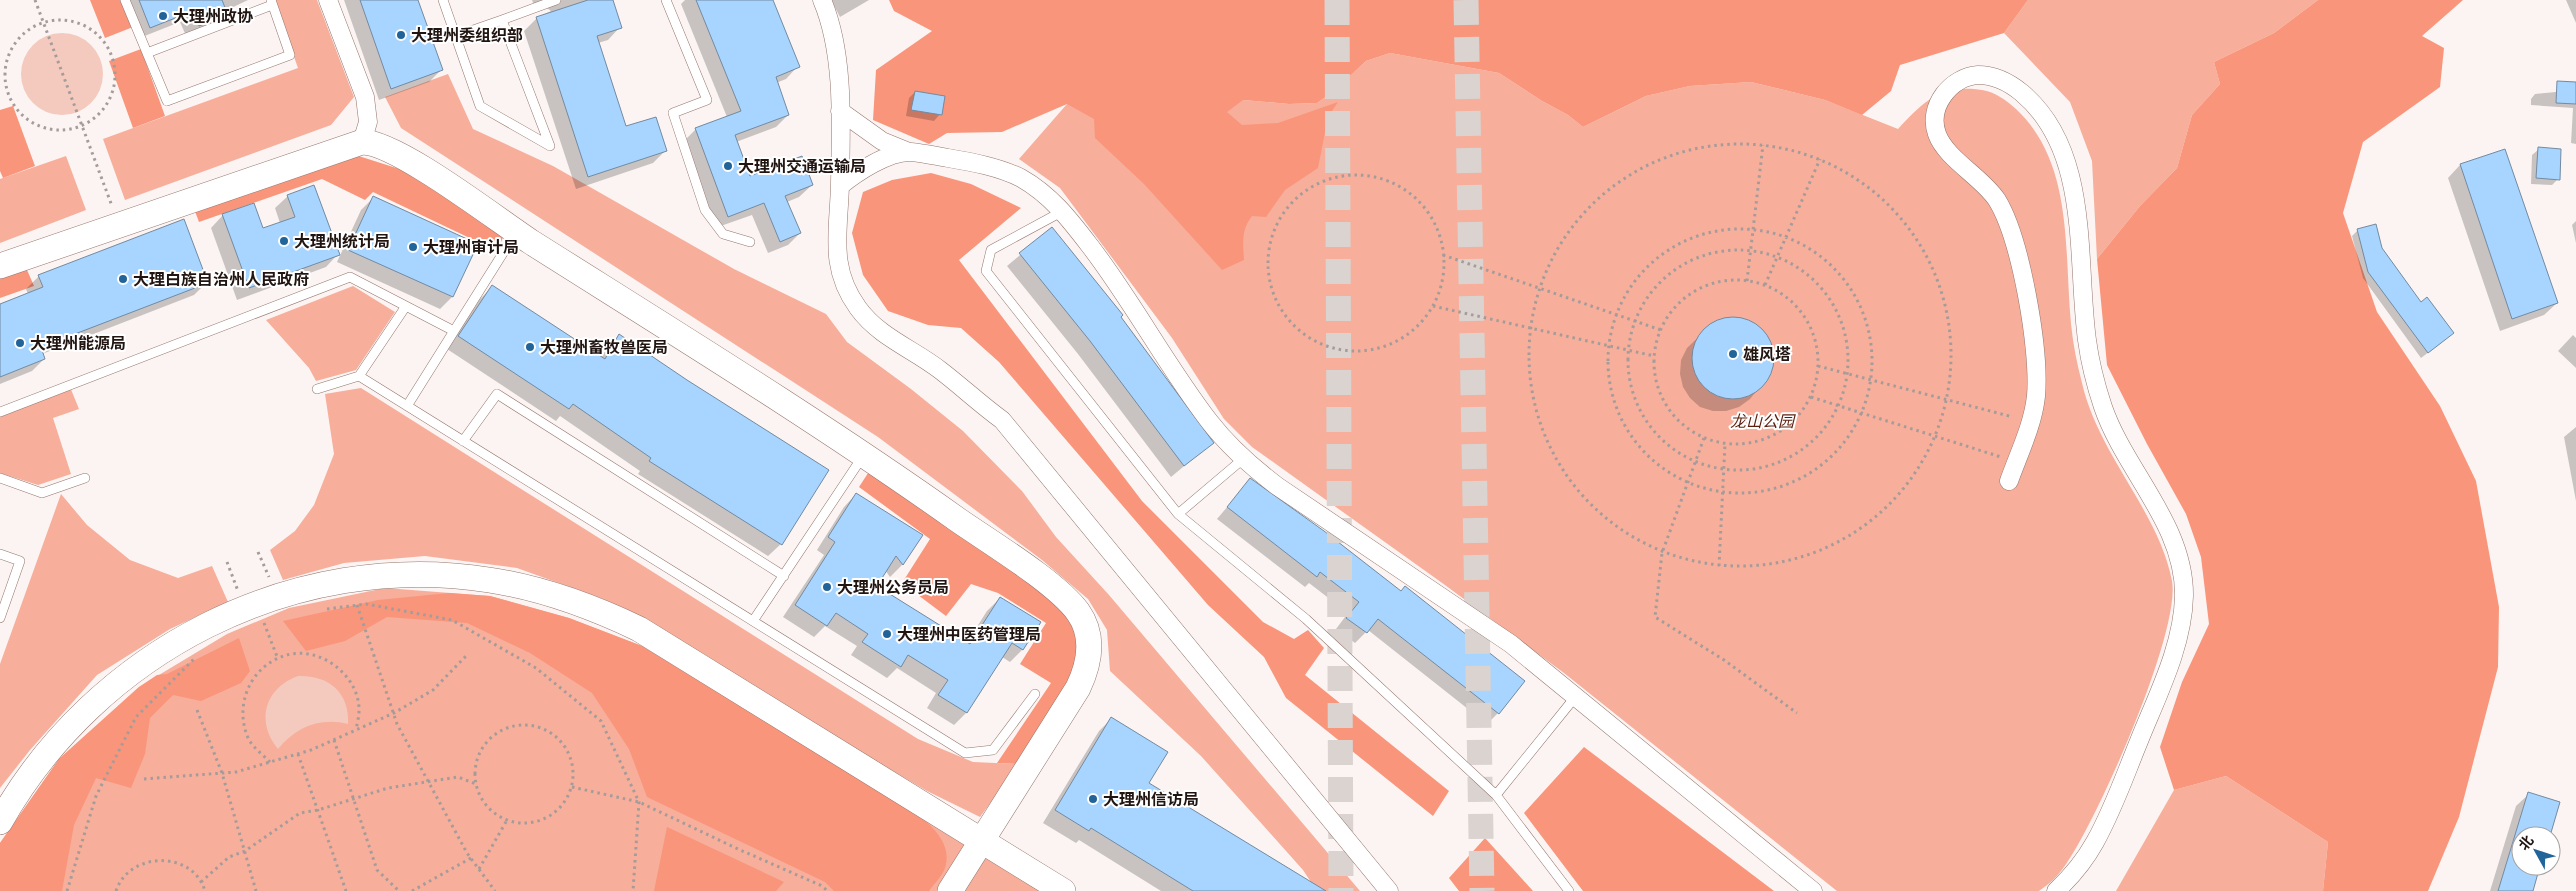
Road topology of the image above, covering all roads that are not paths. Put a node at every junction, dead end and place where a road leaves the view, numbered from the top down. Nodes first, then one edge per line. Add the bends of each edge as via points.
1 (125, 0) edge
2 (328, 0) edge
3 (443, 0) edge
4 (556, 0) edge
5 (666, 0) edge
6 (822, 0) edge
7 (271, 2) edge
8 (502, 20) junction
9 (456, 36) junction
10 (147, 53) junction
11 (840, 110) junction
12 (362, 142) junction
13 (909, 152) junction
14 (840, 186) junction
15 (1063, 211) junction
16 (516, 232) junction
17 (750, 242) dead end
18 (0, 266) edge
19 (406, 306) junction
20 (454, 331) junction
21 (359, 376) junction
22 (317, 389) dead end
23 (407, 406) junction
24 (0, 412) edge
25 (463, 441) junction
26 (865, 454) junction
27 (1243, 459) junction
28 (0, 478) edge
29 (85, 478) dead end
30 (2009, 481) dead end
31 (1178, 514) junction
32 (0, 554) edge
33 (784, 576) junction
34 (0, 618) edge
35 (753, 621) junction
36 (1035, 694) dead end
37 (1576, 696) junction
38 (1496, 795) junction
39 (0, 822) edge
40 (982, 841) junction
41 (950, 891) edge
42 (1063, 891) edge
43 (1389, 891) edge
44 (1569, 891) edge
45 (1813, 891) edge
46 (2056, 891) edge

1 - 10 lane
2 - 12 street via 368,112
3 - 9 lane
4 - 8 lane
5 - 17 lane via 707,100 673,113 705,210 723,234
6 - 11 street via 833,41
7 - 10 lane
7 - 10 lane via 290,55 166,101
8 - 9 lane
8 - 9 lane via 550,146 480,106
11 - 13 street via 876,137
11 - 14 street
12 - 16 street via 373,142 393,150
12 - 18 street
13 - 14 street via 878,161
13 - 15 street via 1006,171 1035,187
14 - 43 street via 837,257 841,278 859,310 892,339 940,370 1002,420
15 - 27 street via 1120,286 1210,422
15 - 31 lane via 991,250 986,271
16 - 20 lane
16 - 26 street
19 - 20 lane
19 - 21 lane
19 - 24 lane via 350,277
20 - 23 lane
21 - 22 lane
21 - 23 lane
23 - 25 lane
25 - 33 lane via 497,394
25 - 35 lane
26 - 33 lane
26 - 40 street via 1046,582 1078,612 1088,636 1089,656 1078,688
27 - 31 lane
27 - 37 street via 1277,486 1511,644
28 - 29 lane via 42,493
30 - 46 street via 2031,422 2036,395 2036,361 2024,283 2005,218 1996,199 1944,146 1936,133 1935,118 1940,101 1953,84 1964,78 1989,76 2015,87 2045,116 2058,138 2068,166 2076,216 2087,338 2098,388 2114,432 2167,528 2183,584 2182,613 2166,673 2108,817 2082,863
31 - 38 lane via 1306,619
32 - 34 lane via 20,561
33 - 35 lane
35 - 36 lane via 966,754 993,750
37 - 38 lane
37 - 45 street
38 - 44 lane
39 - 40 street via 33,769 58,738 116,683 182,638 255,619 330,583 410,574 489,580 566,598 603,612 648,634
40 - 41 street
40 - 42 street

